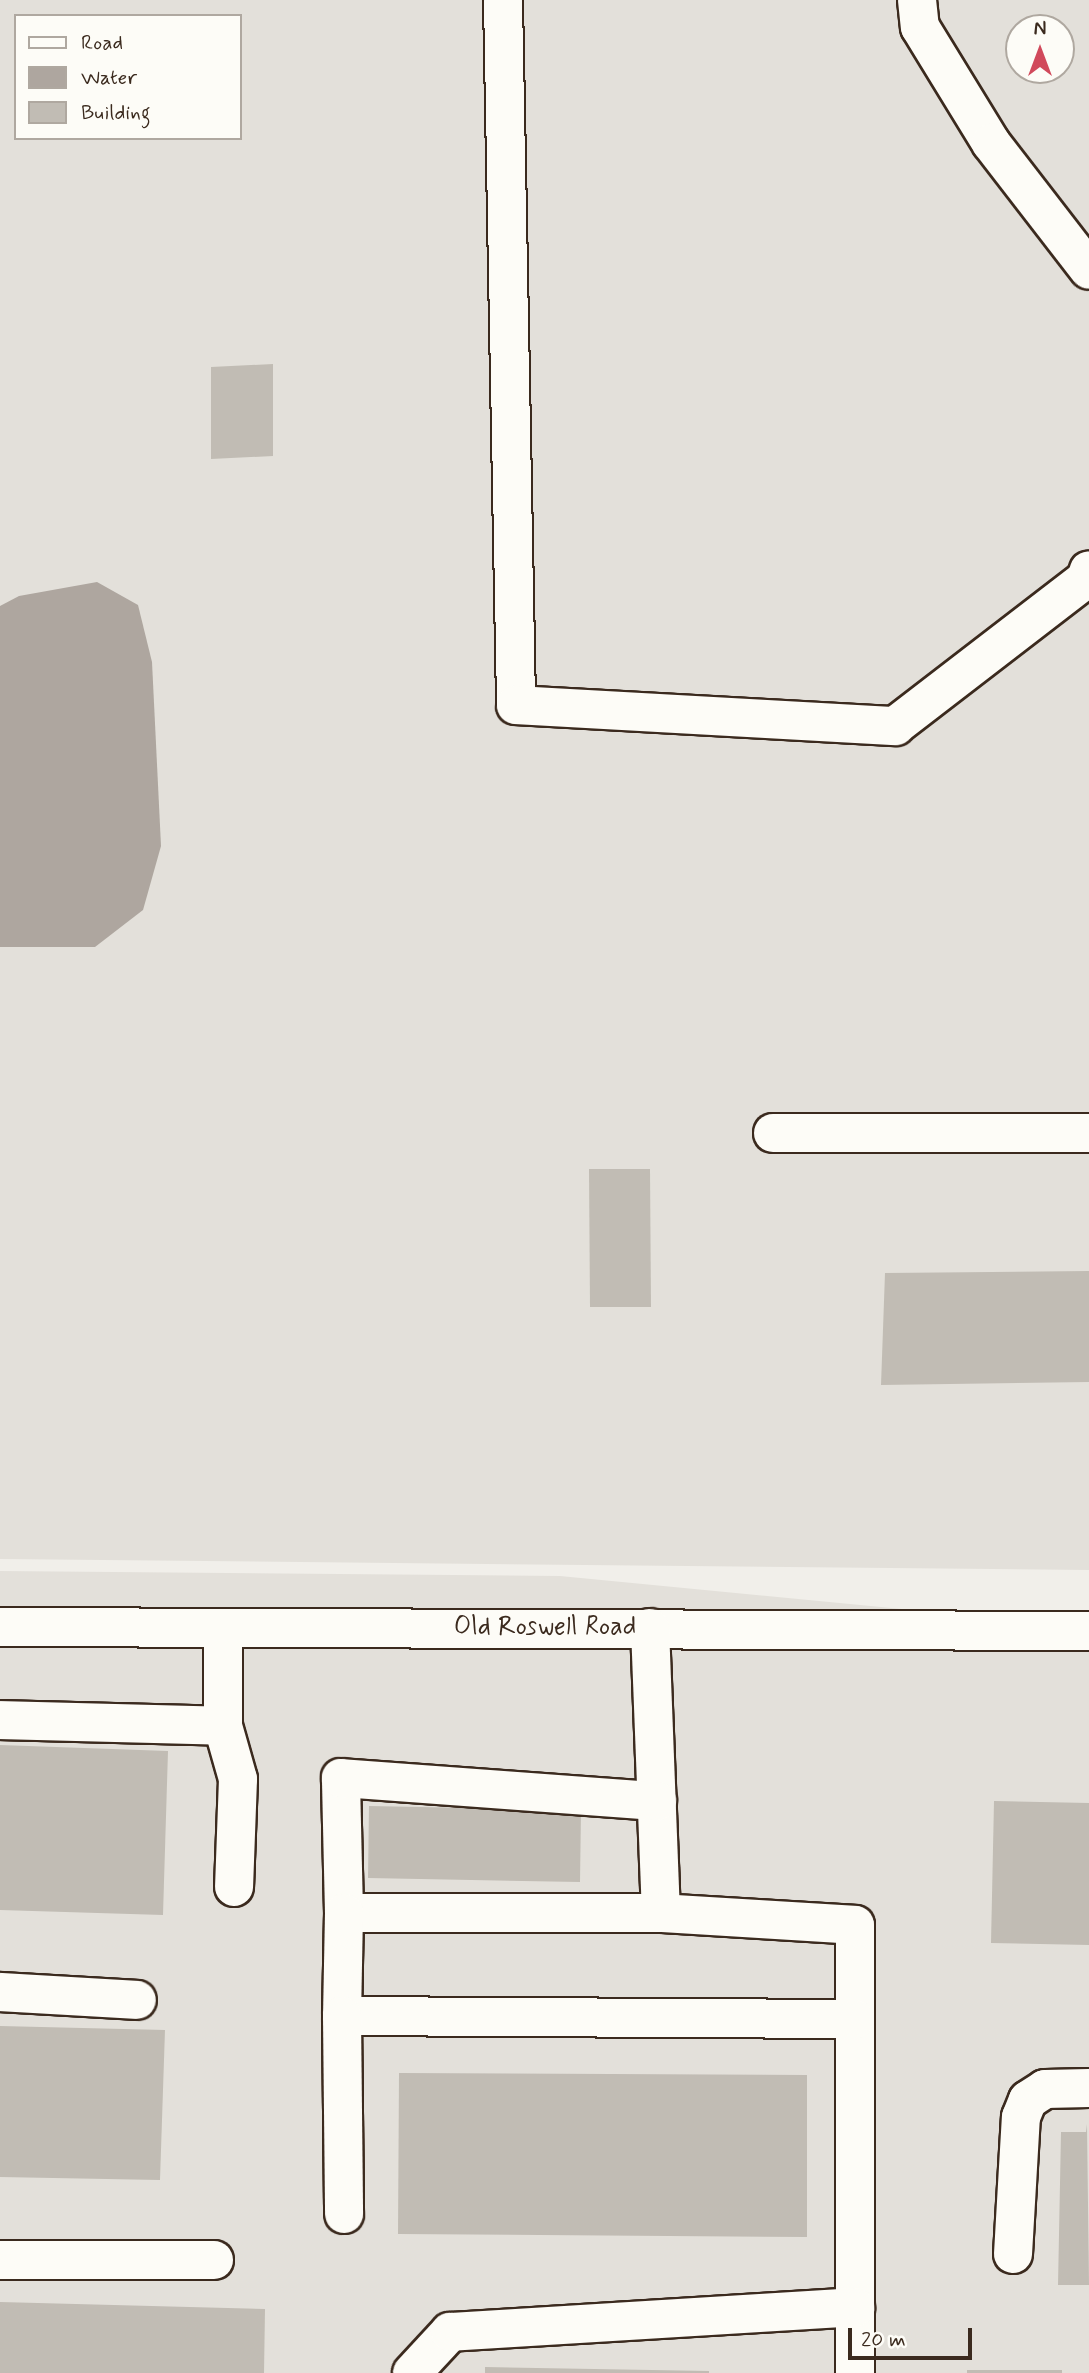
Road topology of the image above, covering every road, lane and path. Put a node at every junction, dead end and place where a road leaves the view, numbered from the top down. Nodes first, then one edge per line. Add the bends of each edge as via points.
1 (503, 0) edge
2 (917, 0) edge
3 (1089, 271) edge
4 (1089, 570) edge
5 (773, 1133) dead end
6 (1089, 1133) edge
7 (0, 1627) edge
8 (650, 1628) junction
9 (223, 1630) junction
10 (1089, 1631) edge
11 (0, 1720) edge
12 (223, 1726) junction
13 (657, 1801) junction
14 (234, 1887) dead end
15 (344, 1913) junction
16 (661, 1913) junction
17 (0, 1992) edge
18 (137, 2000) dead end
19 (342, 2016) junction
20 (855, 2019) junction
21 (1089, 2088) edge
22 (344, 2214) dead end
23 (1013, 2254) dead end
24 (0, 2260) edge
25 (214, 2260) dead end
26 (855, 2307) junction
27 (412, 2373) edge
28 (855, 2373) edge

1 - 4 street via 516,705 895,726 1086,579
2 - 3 street via 920,27 991,143
5 - 6 street
7 - 9 street, Old Roswell Road
8 - 9 street, Old Roswell Road
8 - 10 street, Old Roswell Road
8 - 13 street
9 - 12 street
11 - 12 street
12 - 14 street via 238,1779
13 - 15 street via 341,1778
13 - 16 street
15 - 16 street
15 - 19 street
16 - 20 street via 855,1925
17 - 18 street
19 - 20 street
19 - 22 street
20 - 26 street
21 - 23 street via 1045,2089 1028,2100 1021,2117
24 - 25 street
26 - 27 street via 450,2332
26 - 28 street

